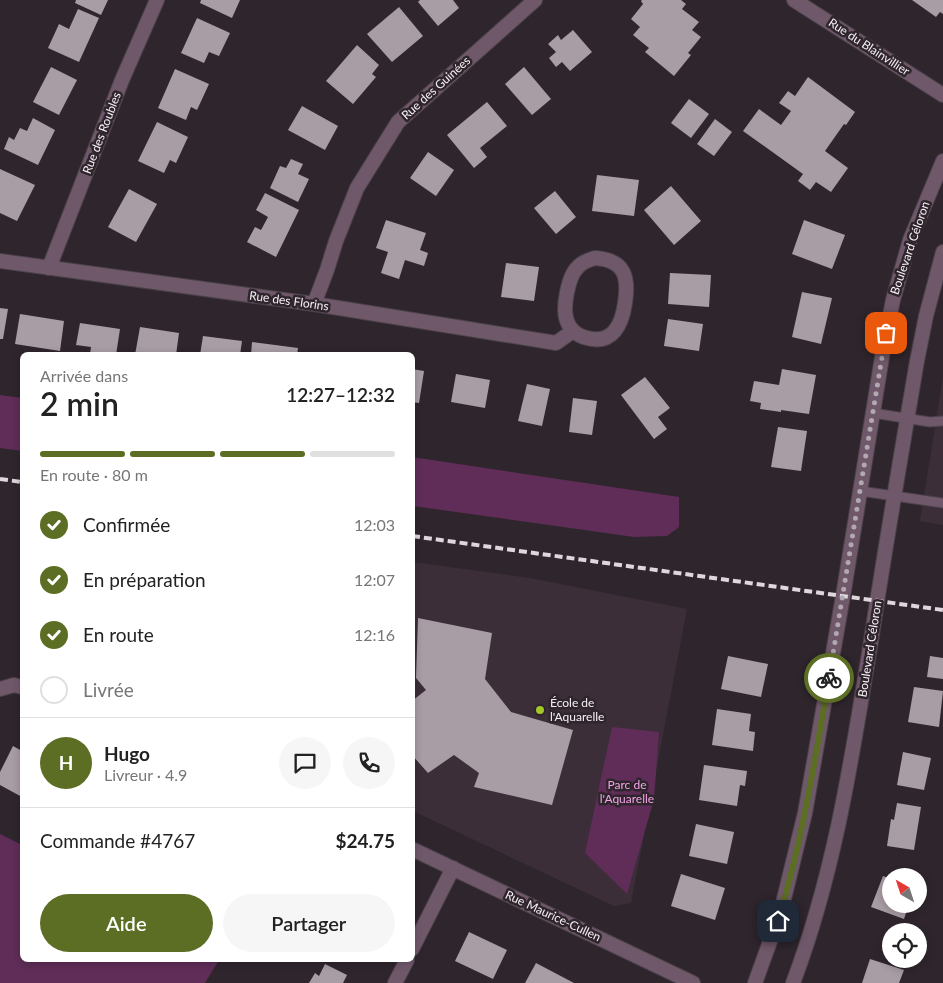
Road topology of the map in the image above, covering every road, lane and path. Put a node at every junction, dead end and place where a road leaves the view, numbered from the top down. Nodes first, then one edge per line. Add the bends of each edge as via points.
1 (157, 0) edge
2 (535, 0) edge
3 (794, 0) edge
4 (943, 95) edge
5 (943, 161) edge
6 (943, 252) edge
7 (0, 261) edge
8 (49, 268) junction
9 (314, 304) junction
10 (573, 330) junction
11 (873, 413) junction
12 (907, 418) junction
13 (943, 421) edge
14 (860, 491) junction
15 (894, 496) junction
16 (943, 503) edge
17 (20, 686) edge
18 (0, 689) edge
19 (415, 850) edge
20 (454, 868) junction
21 (415, 943) edge
22 (406, 962) edge
23 (395, 983) edge
24 (693, 983) edge
25 (755, 983) edge
26 (793, 983) edge

1 - 8 street, Rue des Roubles via 122,80
2 - 9 street, Rue des Guinées via 398,122 357,188
3 - 4 street, Rue du Blainvillier
5 - 11 street, Boulevard Céloron via 918,218 899,275
6 - 12 street, Boulevard Céloron via 926,316
7 - 8 street, Rue des Florins
8 - 9 street, Rue des Florins
9 - 10 street, Rue des Florins via 556,343
10 - 10 street via 592,340 611,334 619,327 628,286 626,276 613,262 594,258 578,266 572,274 565,314
11 - 12 lane
11 - 14 street, Boulevard Céloron
12 - 13 lane
12 - 15 street, Boulevard Céloron
14 - 15 lane
14 - 25 street, Boulevard Céloron via 799,840 775,931
15 - 16 lane
15 - 26 street, Boulevard Céloron via 837,836 816,919
17 - 18 street
19 - 20 street, Rue Maurice-Cullen
20 - 21 street
20 - 24 street, Rue Maurice-Cullen
22 - 23 street

